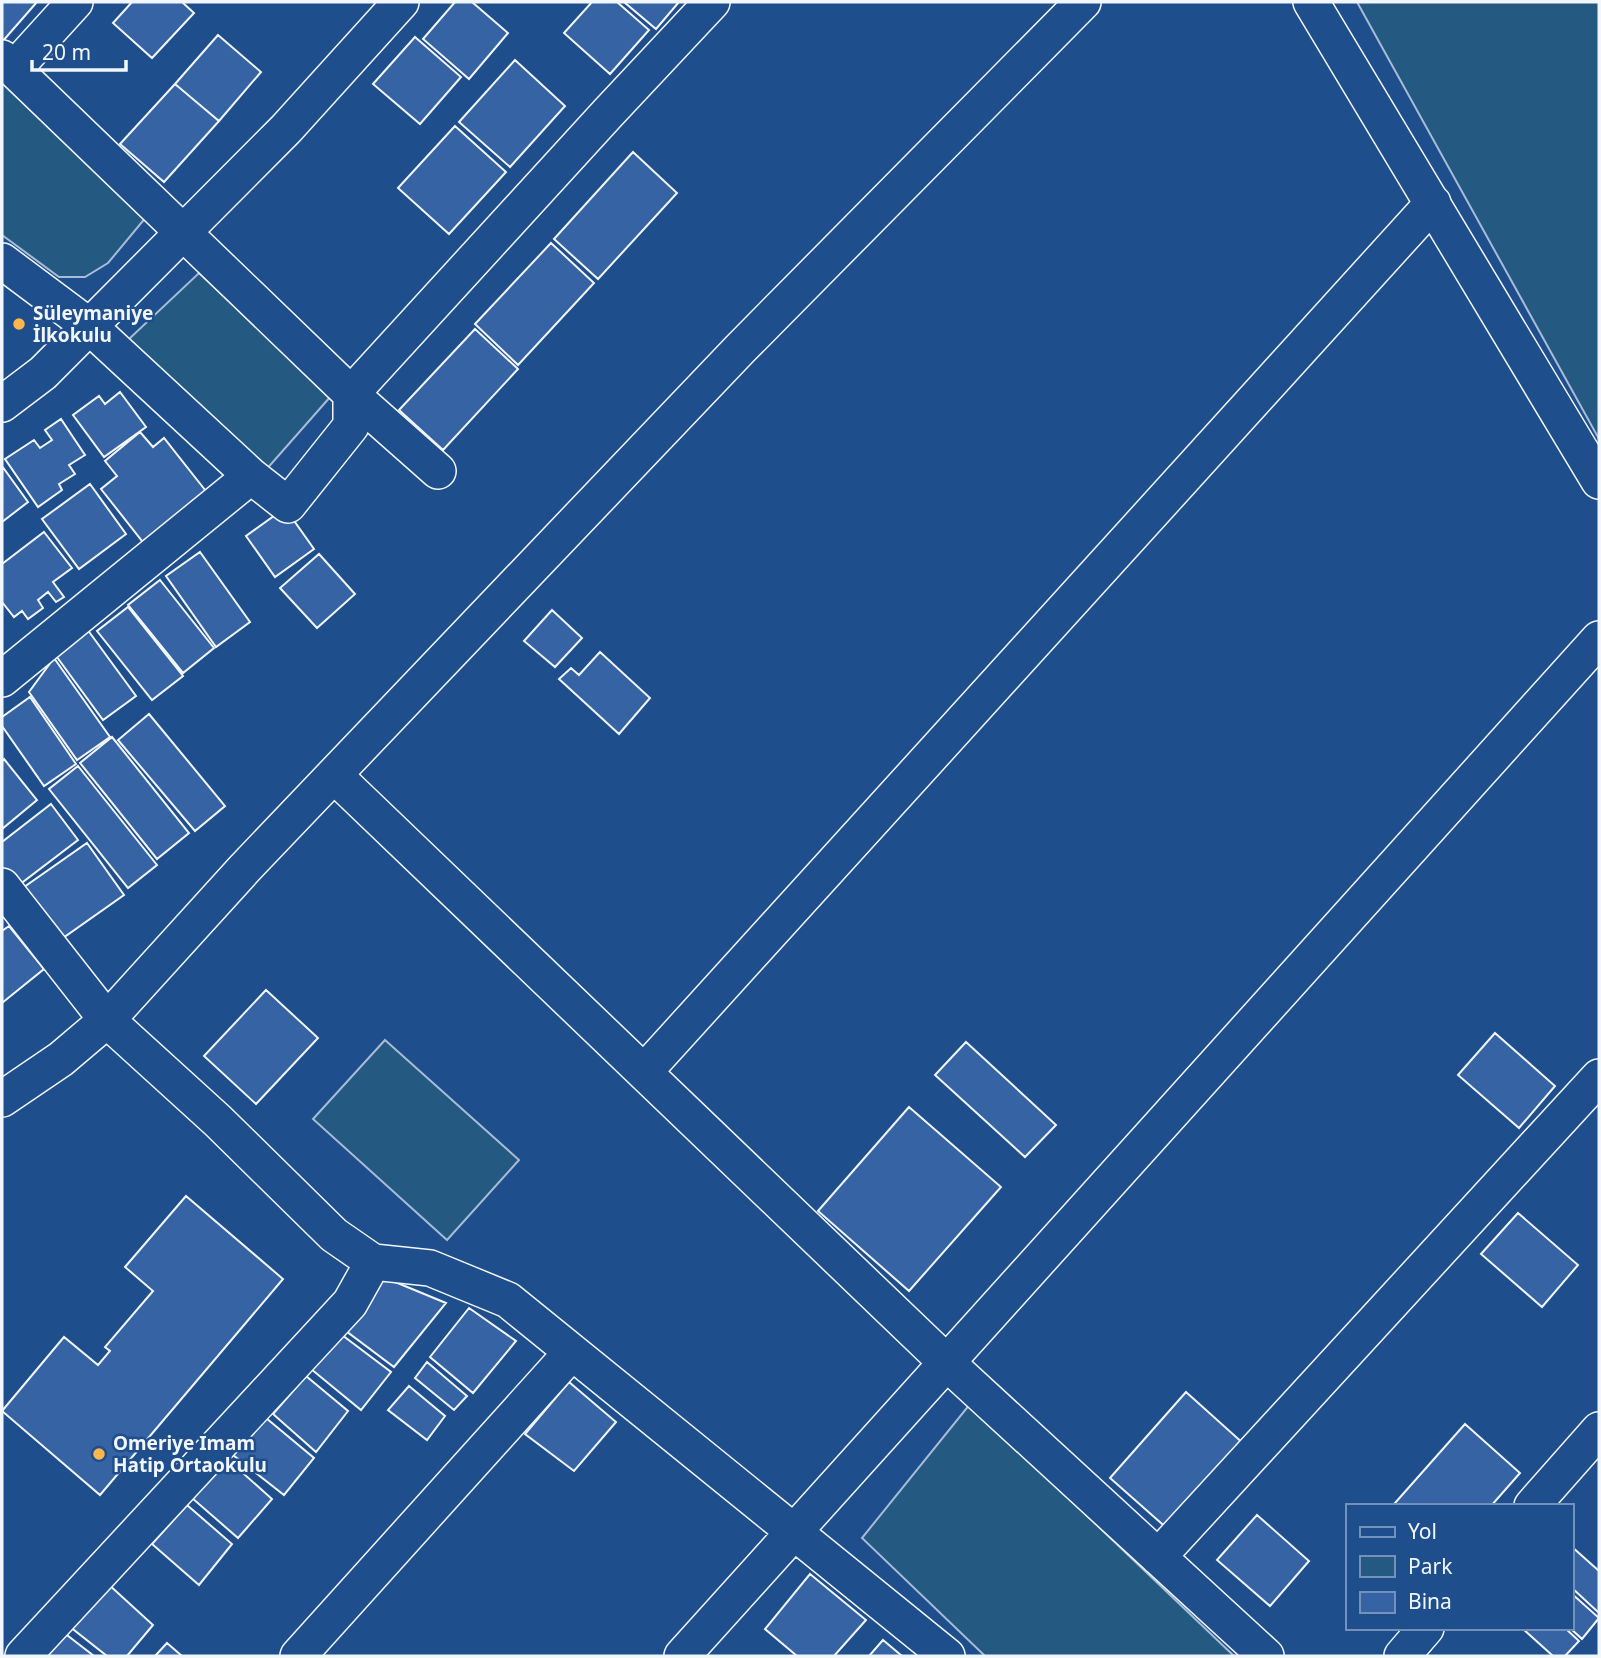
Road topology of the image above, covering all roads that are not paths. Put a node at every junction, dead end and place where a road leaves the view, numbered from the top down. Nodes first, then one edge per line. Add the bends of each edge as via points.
1 (75, 2) edge
2 (401, 2) edge
3 (712, 2) edge
4 (1083, 2) edge
5 (1311, 2) edge
6 (8, 63) edge
7 (1433, 203) junction
8 (184, 231) junction
9 (2, 261) edge
10 (89, 326) junction
11 (351, 394) junction
12 (2, 404) edge
13 (438, 471) dead end
14 (251, 475) junction
15 (1599, 481) edge
16 (1599, 639) edge
17 (2, 679) edge
18 (334, 775) junction
19 (2, 886) edge
20 (107, 1020) junction
21 (644, 1072) junction
22 (1599, 1077) edge
23 (2, 1098) edge
24 (373, 1262) junction
25 (572, 1352) junction
26 (946, 1362) junction
27 (1592, 1452) edge
28 (1534, 1504) edge
29 (793, 1533) junction
30 (1158, 1557) junction
31 (1424, 1630) edge
32 (23, 1656) edge
33 (298, 1656) edge
34 (682, 1656) edge
35 (947, 1656) edge
36 (1266, 1656) edge
37 (1402, 1656) edge

1 - 6 street
2 - 8 street via 286,129
3 - 11 street
4 - 18 street via 740,349
5 - 7 street
6 - 8 street
7 - 15 street
7 - 21 street
8 - 10 street
8 - 11 street
9 - 10 street
10 - 12 street via 43,373
10 - 14 street
11 - 13 street
11 - 14 street via 351,426 288,505
14 - 17 street
16 - 26 street
18 - 20 street
18 - 21 street
19 - 20 street
20 - 23 street via 61,1059
20 - 24 street via 334,1235
21 - 26 street
22 - 30 street
24 - 25 street via 430,1268 508,1300
24 - 32 street via 350,1303
25 - 29 street
25 - 33 street
26 - 29 street
26 - 30 street
27 - 28 street
29 - 34 street
29 - 35 street
30 - 36 street
31 - 37 street

